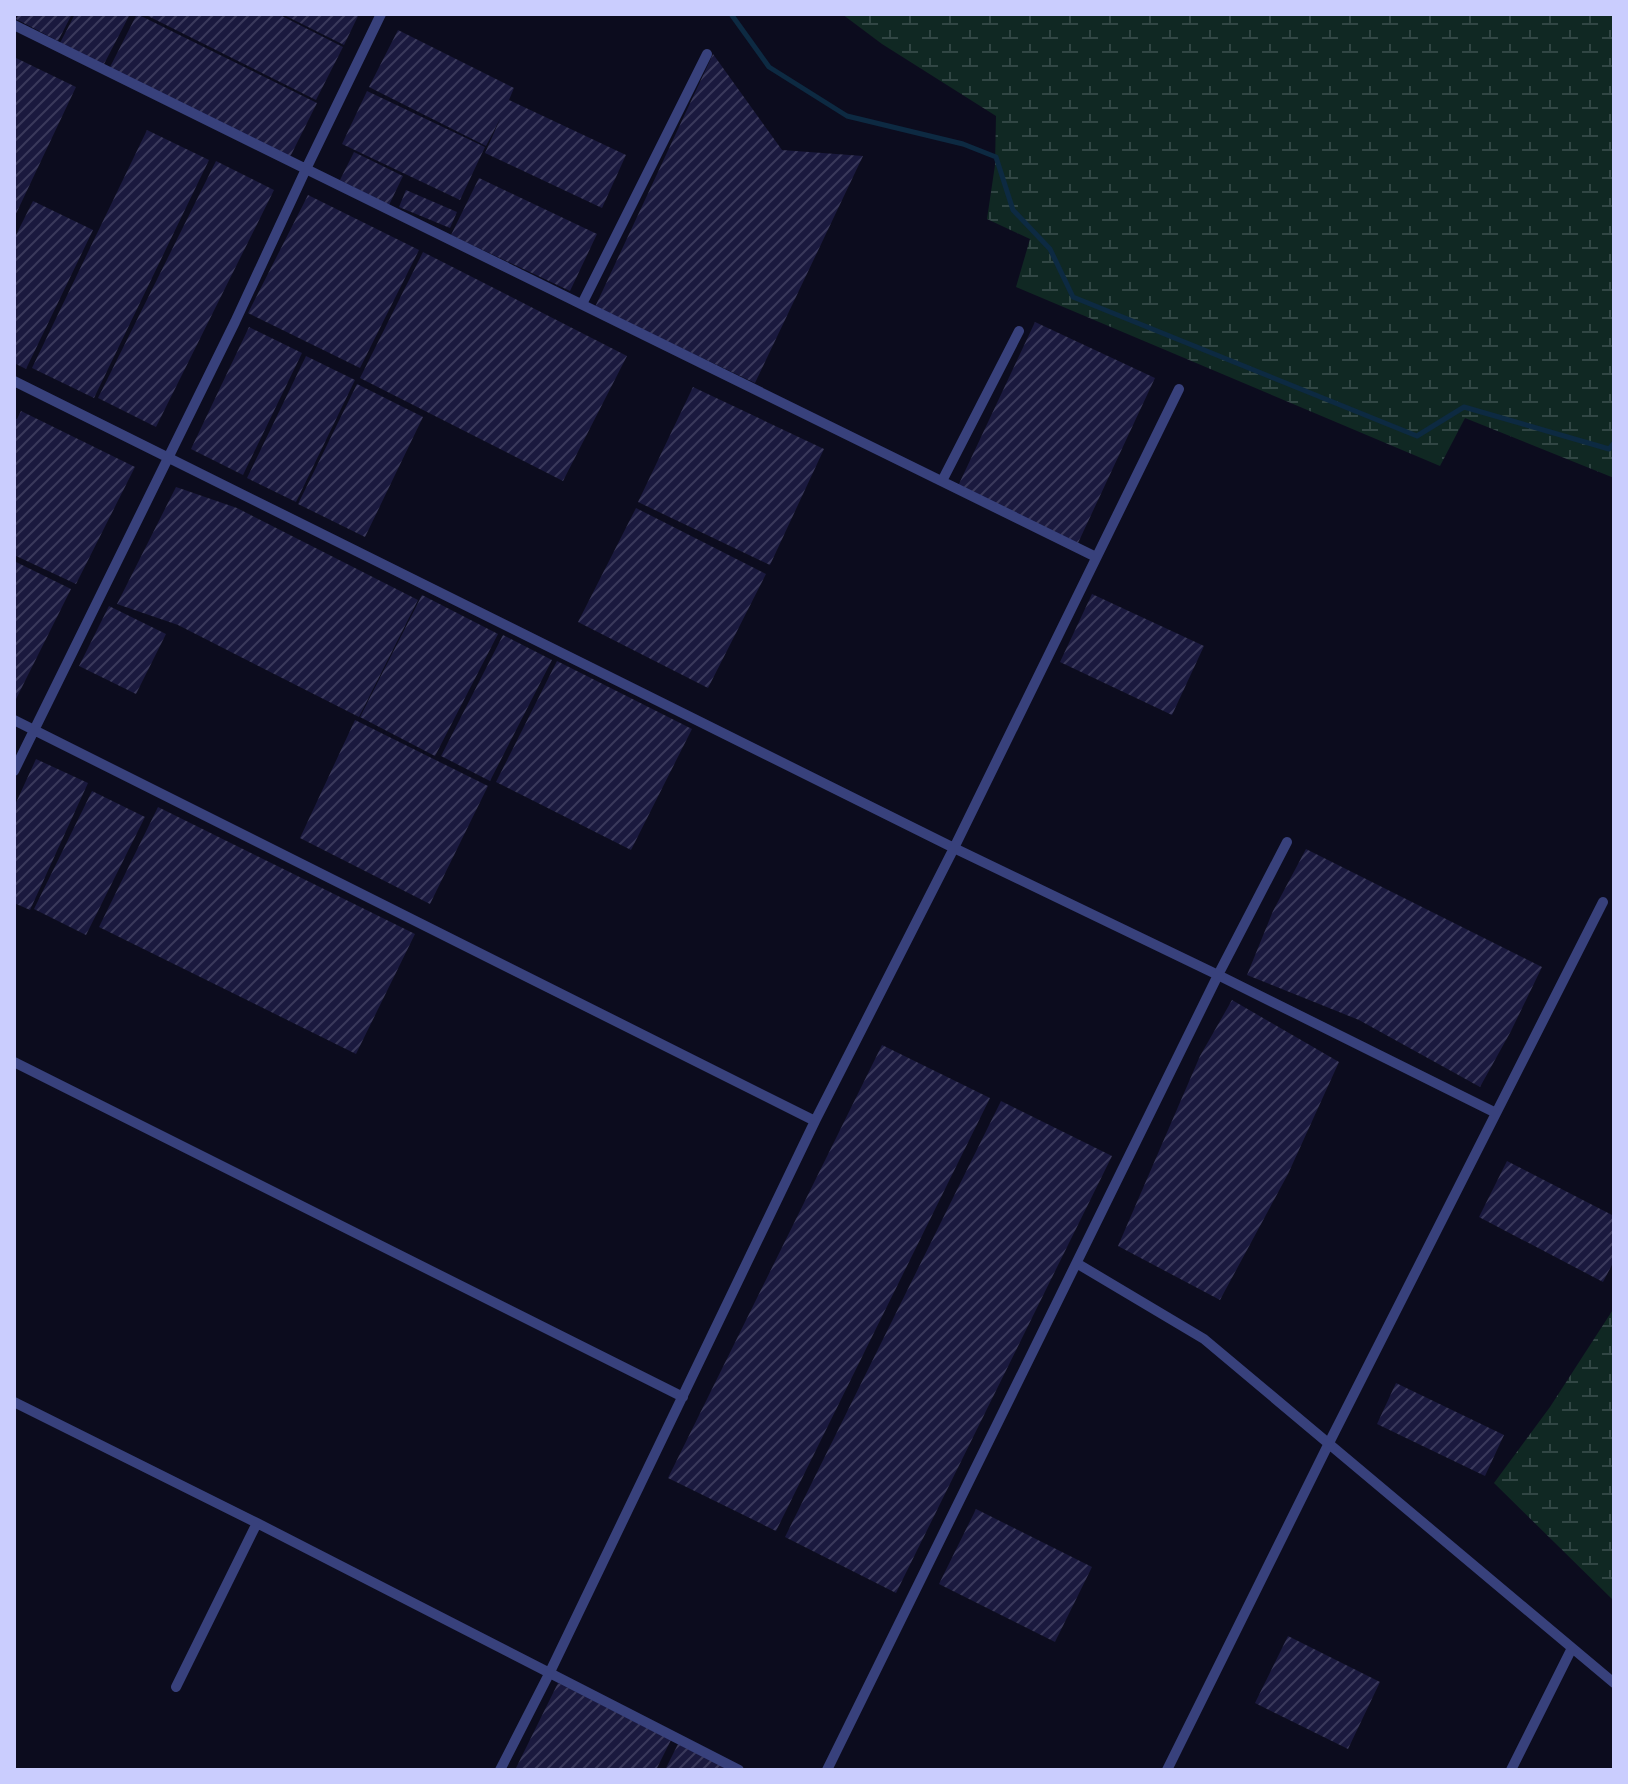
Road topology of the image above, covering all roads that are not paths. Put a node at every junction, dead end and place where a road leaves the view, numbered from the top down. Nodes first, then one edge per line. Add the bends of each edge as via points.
1 (381, 14) edge
2 (14, 25) edge
3 (707, 54) dead end
4 (306, 169) junction
5 (582, 304) junction
6 (1019, 331) dead end
7 (14, 381) edge
8 (1179, 389) dead end
9 (168, 459) junction
10 (942, 481) junction
11 (1096, 557) junction
12 (14, 720) edge
13 (34, 729) junction
14 (14, 771) edge
15 (1287, 842) dead end
16 (954, 848) junction
17 (1603, 902) dead end
18 (1218, 975) junction
19 (14, 1062) edge
20 (1496, 1113) junction
21 (815, 1121) junction
22 (1078, 1264) junction
23 (683, 1397) junction
24 (14, 1402) edge
25 (1329, 1443) junction
26 (257, 1523) junction
27 (1572, 1648) junction
28 (549, 1674) junction
29 (1614, 1683) edge
30 (176, 1687) dead end
31 (500, 1770) edge
32 (739, 1770) edge
33 (827, 1770) edge
34 (1167, 1770) edge
35 (1511, 1770) edge

1 - 4 lane
2 - 4 lane
3 - 5 lane
4 - 5 lane
4 - 9 lane
5 - 10 lane
6 - 10 lane
7 - 9 lane
8 - 11 lane
9 - 13 lane
9 - 16 lane
10 - 11 lane
11 - 16 lane
12 - 13 lane
13 - 14 lane
13 - 21 lane
15 - 18 lane
16 - 18 lane
16 - 21 lane
17 - 20 lane
18 - 20 lane
18 - 22 lane
19 - 23 lane
20 - 25 lane
21 - 23 lane
22 - 25 lane via 1204,1339
22 - 33 lane
23 - 28 lane
24 - 26 lane
25 - 27 lane
25 - 34 lane
26 - 28 lane
26 - 30 lane
27 - 29 lane
27 - 35 lane
28 - 31 lane
28 - 32 lane

